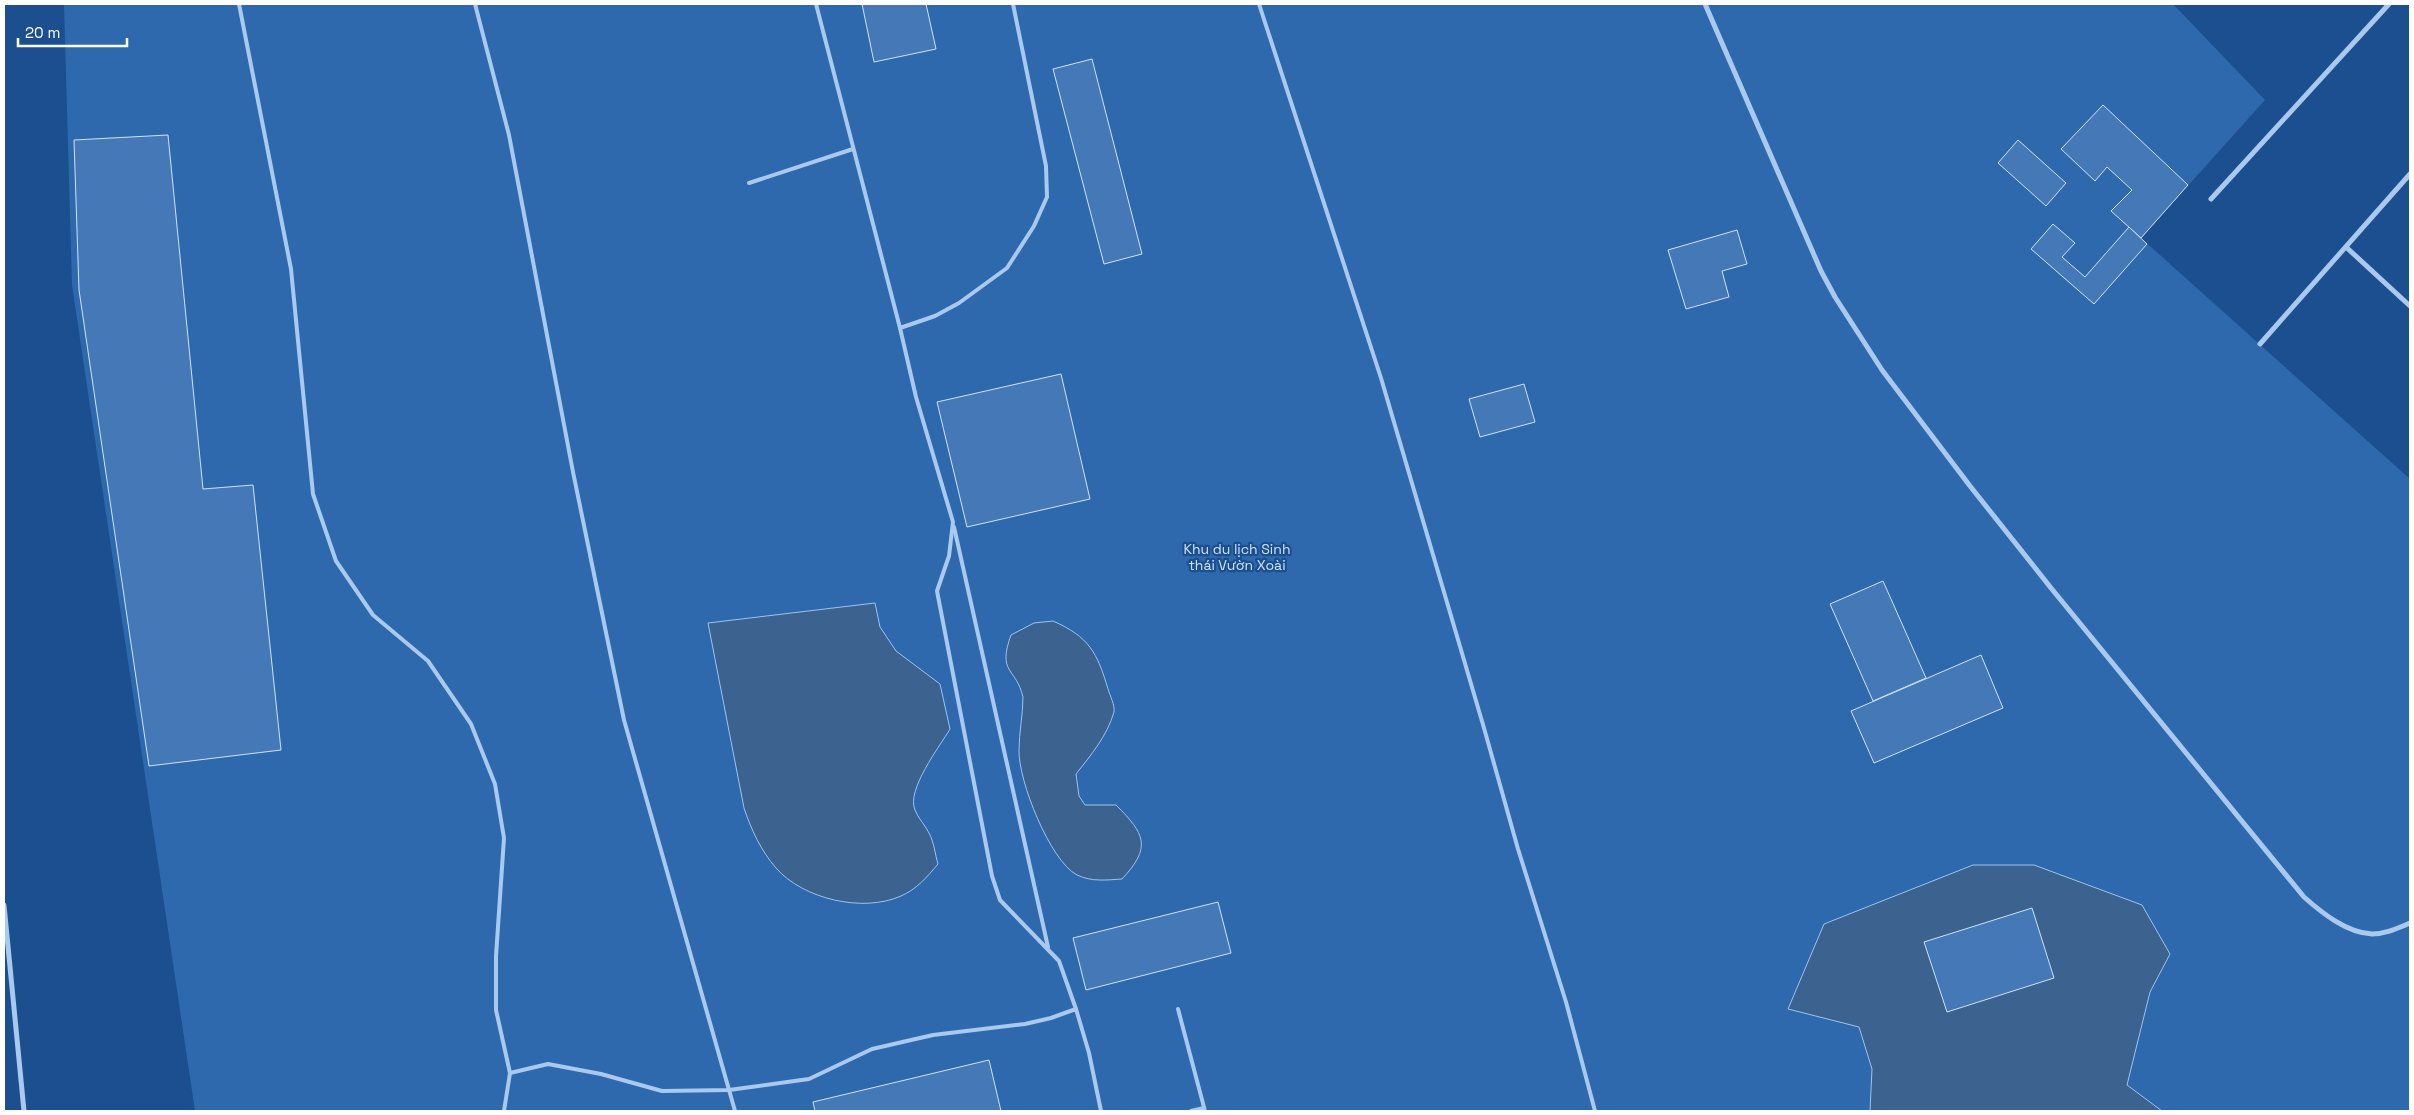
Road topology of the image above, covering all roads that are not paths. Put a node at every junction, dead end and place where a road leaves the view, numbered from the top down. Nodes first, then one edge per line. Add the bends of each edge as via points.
1 (239, 4) edge
2 (475, 4) edge
3 (816, 4) edge
4 (1013, 4) edge
5 (1258, 4) edge
6 (1705, 4) edge
7 (2389, 4) edge
8 (853, 149) junction
9 (2410, 174) edge
10 (749, 183) dead end
11 (2211, 200) dead end
12 (2346, 247) junction
13 (2410, 306) edge
14 (900, 328) junction
15 (2260, 344) dead end
16 (953, 522) junction
17 (4, 905) edge
18 (2410, 923) edge
19 (1048, 949) junction
20 (1076, 1009) junction
21 (1178, 1009) dead end
22 (510, 1073) junction
23 (729, 1090) junction
24 (505, 1110) edge
25 (1204, 1110) edge
26 (24, 1111) edge
27 (735, 1111) edge
28 (1101, 1111) edge
29 (1191, 1111) edge
30 (1595, 1111) edge

1 - 22 lane via 291,269 313,494 336,561 374,615 428,661 471,724 495,784 504,838 496,956 496,1010
2 - 23 lane via 509,135 572,472 624,720
3 - 8 lane
4 - 14 lane via 1046,166 1047,197 1034,226 1007,268 959,303 935,316
5 - 30 lane via 1386,395 1518,849 1566,1002
6 - 18 street via 1835,297 1882,370 1970,486 2304,897 2345,925 2372,934
7 - 11 street
8 - 10 lane
8 - 14 lane
9 - 12 street
12 - 13 street
12 - 15 street
14 - 16 lane via 916,397
16 - 19 lane
16 - 19 lane via 949,556 937,591 992,876 1000,900
17 - 26 street
19 - 20 lane via 1059,961
20 - 23 lane via 1025,1024 933,1035 872,1049 809,1078
20 - 28 lane
21 - 25 lane
22 - 23 lane via 548,1064 662,1091
22 - 24 lane
23 - 27 lane
25 - 29 lane

